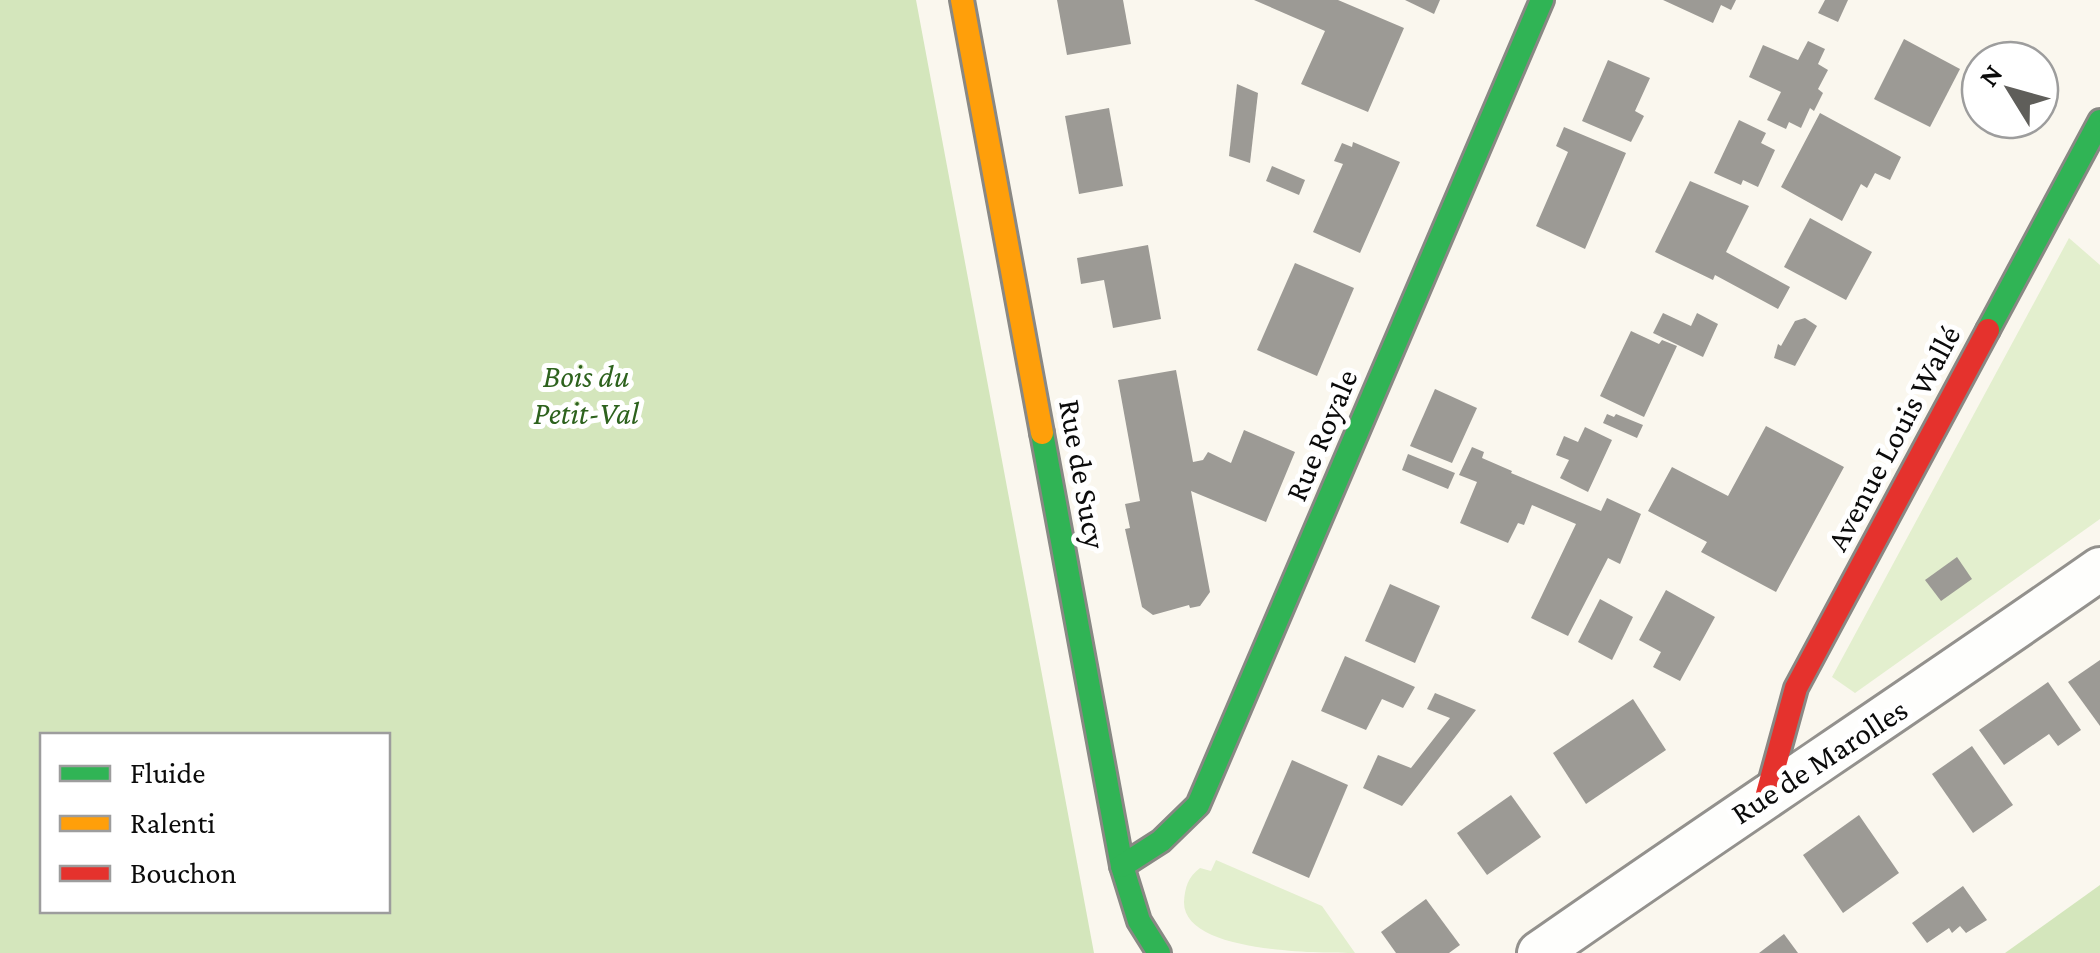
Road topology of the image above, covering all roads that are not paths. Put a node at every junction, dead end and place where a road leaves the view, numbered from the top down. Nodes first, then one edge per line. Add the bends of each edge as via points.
1 (962, 0) edge
2 (1542, 0) edge
3 (2100, 122) edge
4 (2100, 569) edge
5 (1767, 794) junction
6 (1122, 866) junction
7 (1159, 953) edge
8 (1539, 953) edge

1 - 6 street, Rue de Sucy
2 - 6 street, Rue Royale via 1198,805 1162,841
3 - 5 street, Avenue Louis Wallé via 1796,688
4 - 5 street, Rue de Marolles
5 - 8 street, Rue de Marolles
6 - 7 street, Rue de Sucy via 1139,920

